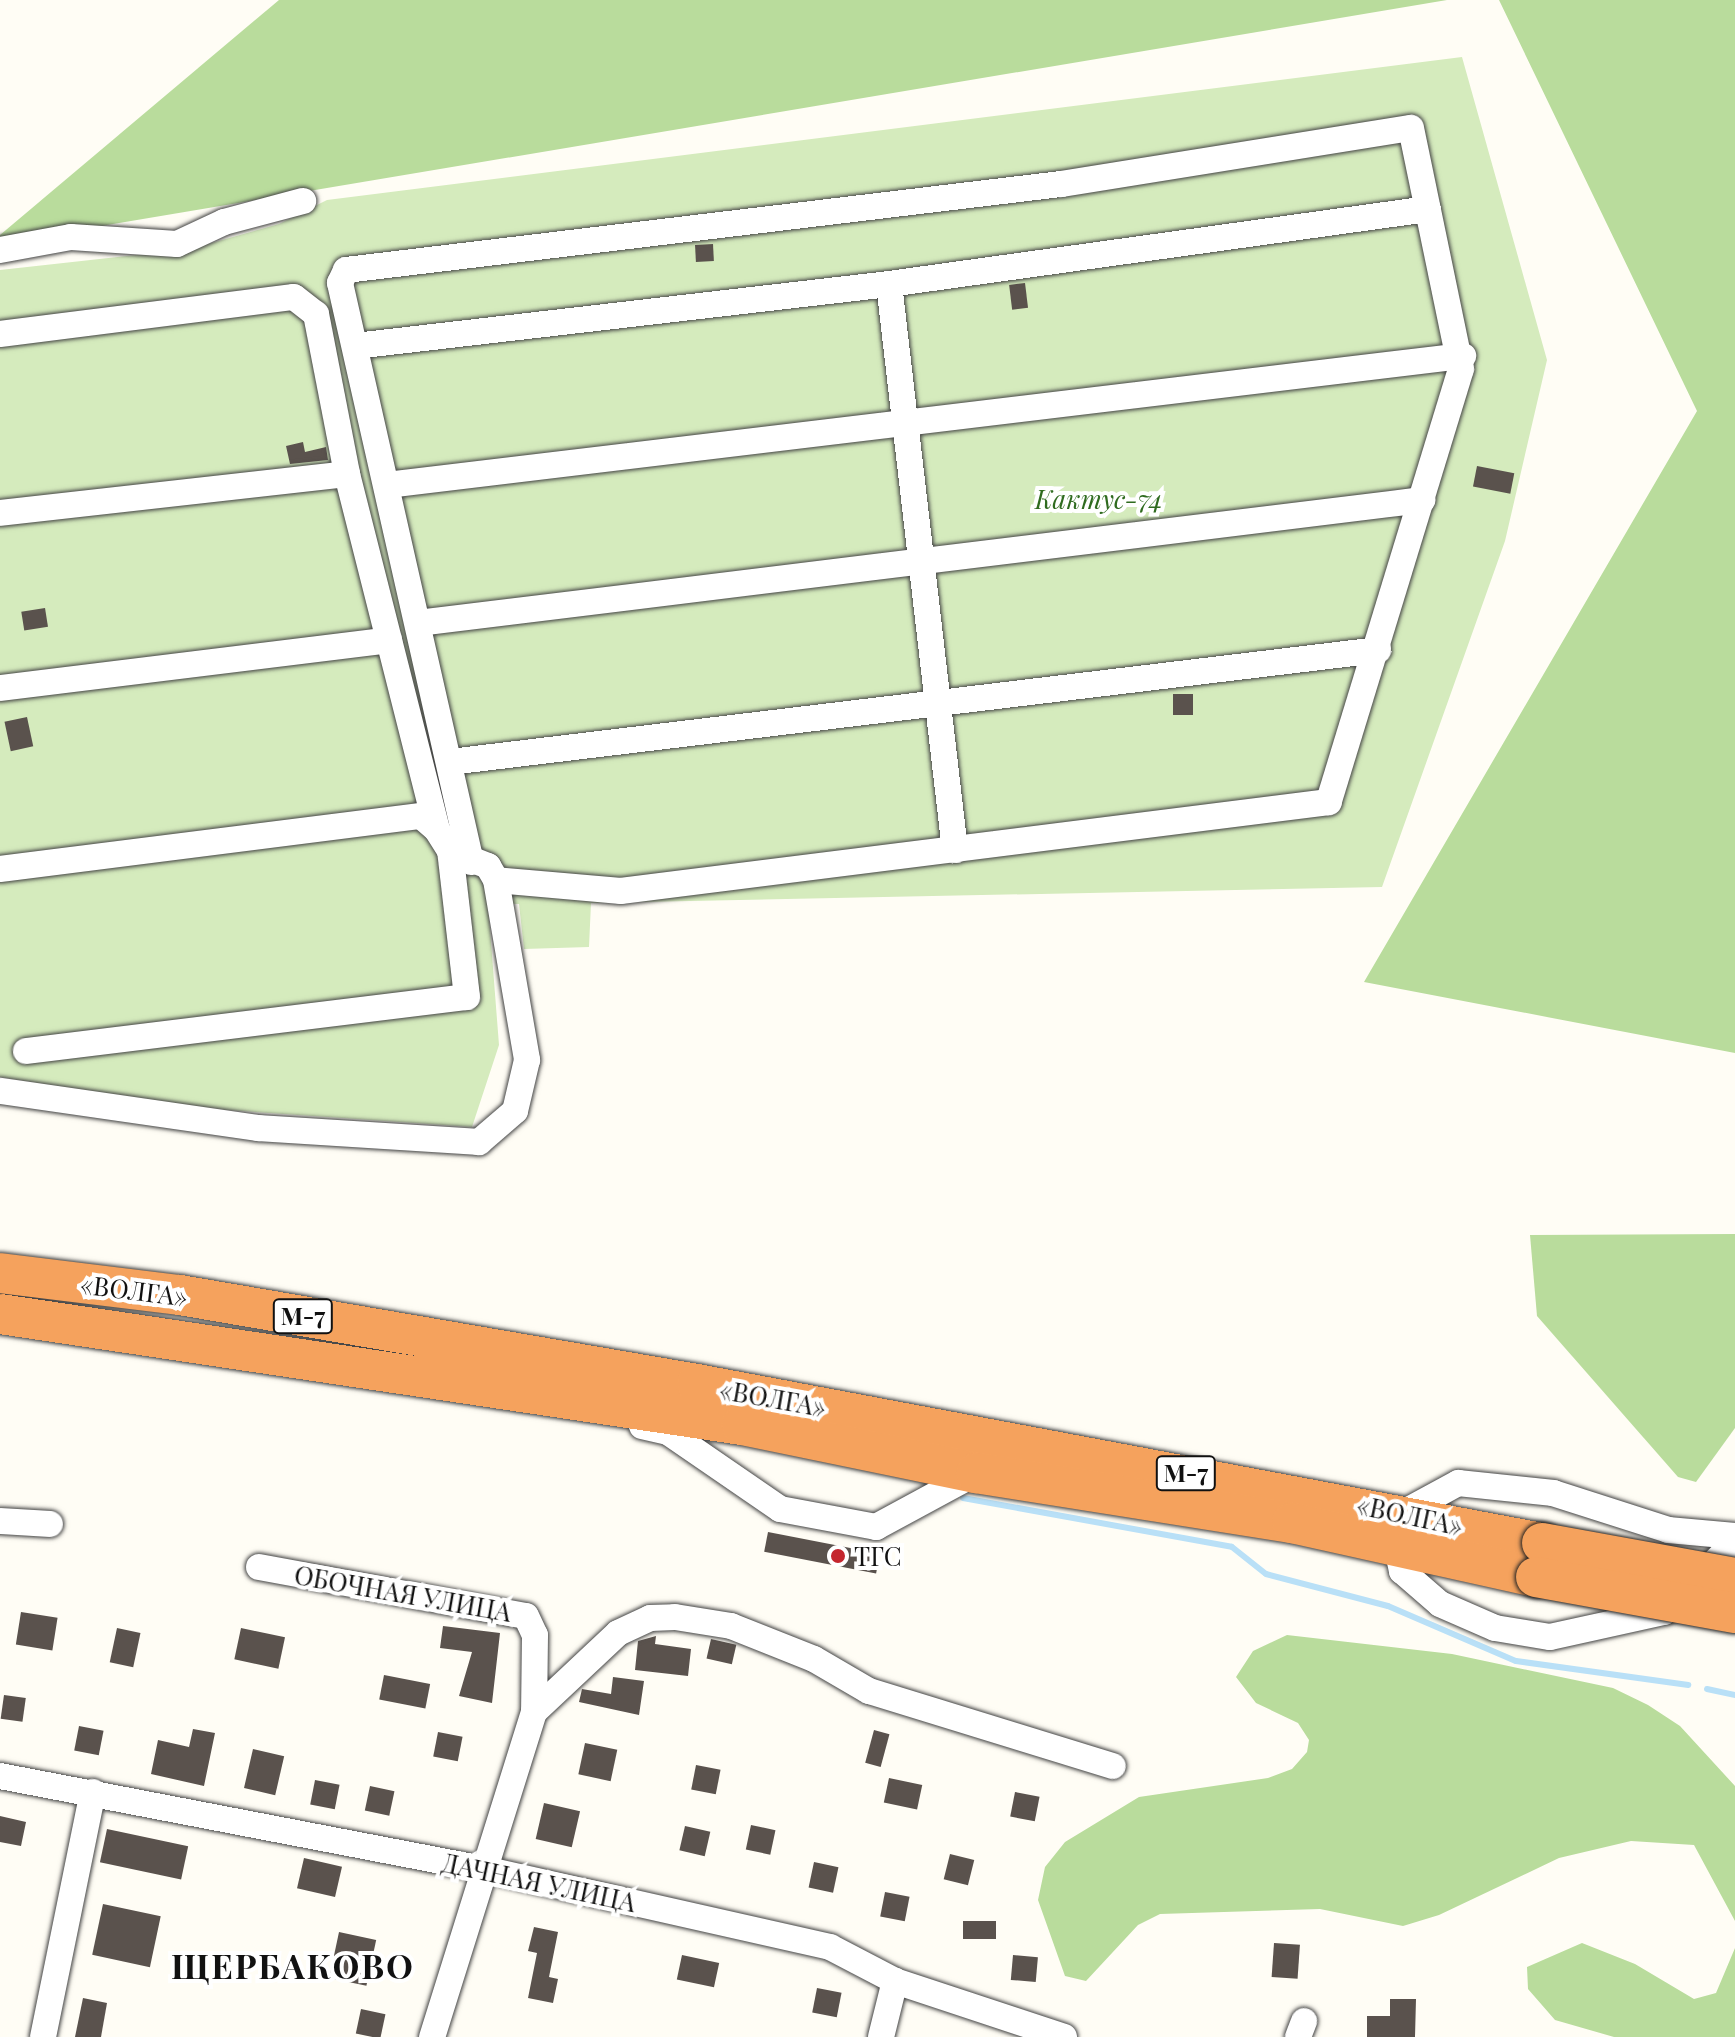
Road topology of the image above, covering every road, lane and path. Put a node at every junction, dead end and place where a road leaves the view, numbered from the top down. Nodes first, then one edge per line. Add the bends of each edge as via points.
1 (303, 201) dead end
2 (1428, 209) junction
3 (0, 250) edge
4 (889, 284) junction
5 (0, 334) edge
6 (355, 346) junction
7 (1463, 356) junction
8 (908, 421) junction
9 (347, 474) junction
10 (387, 485) junction
11 (1422, 500) junction
12 (0, 513) edge
13 (923, 560) junction
14 (418, 623) junction
15 (389, 640) junction
16 (1378, 650) junction
17 (0, 688) edge
18 (939, 703) junction
19 (450, 762) junction
20 (453, 847) junction
21 (955, 850) junction
22 (0, 869) edge
23 (496, 880) junction
24 (26, 1051) dead end
25 (0, 1091) edge
26 (0, 1273) edge
27 (0, 1314) edge
28 (568, 1399) junction
29 (976, 1473) junction
30 (0, 1521) edge
31 (50, 1524) dead end
32 (1399, 1528) junction
33 (1735, 1539) edge
34 (1539, 1560) junction
35 (259, 1567) dead end
36 (1735, 1578) edge
37 (1735, 1613) edge
38 (534, 1712) junction
39 (1113, 1766) dead end
40 (0, 1776) edge
41 (93, 1792) junction
42 (484, 1869) junction
43 (895, 1981) junction
44 (43, 2037) edge
45 (432, 2037) edge
46 (881, 2037) edge
47 (1064, 2037) edge

1 - 3 street via 224,222 177,244 71,237
2 - 4 street
2 - 6 street via 1411,128 1402,125 1061,184 358,264 340,283
2 - 7 street
4 - 6 street
4 - 8 street
5 - 9 street via 294,297 316,314
6 - 10 street
7 - 8 street
7 - 11 street
8 - 10 street
8 - 13 street
9 - 12 street
9 - 15 street
10 - 14 street
11 - 13 street
11 - 16 street
13 - 14 street
13 - 18 street
14 - 19 street
15 - 17 street
15 - 20 street
16 - 18 street
16 - 21 street via 1335,795 1321,806
18 - 19 street
18 - 21 street
19 - 20 street
20 - 22 street via 421,816
20 - 23 street via 488,866
20 - 24 street via 467,997
21 - 23 street via 607,892
23 - 25 street via 527,1060 515,1111 479,1142 258,1128
26 - 32 highway, «ВОЛГА» / М-7 via 195,1297
27 - 28 highway, «ВОЛГА» / М-7
28 - 29 highway, «ВОЛГА» / М-7 via 742,1425
28 - 29 street via 601,1417 668,1432 780,1509 876,1527
29 - 32 highway, «ВОЛГА» / М-7
30 - 31 street
32 - 33 street via 1458,1483 1553,1493 1668,1530
32 - 33 street via 1402,1571 1440,1604 1495,1628 1550,1637 1664,1612
32 - 34 highway, «ВОЛГА» / М-7
34 - 36 highway, М-7, bridge
34 - 37 highway, М-7, bridge
35 - 38 street, ОБОЧНАЯ УЛИЦА via 526,1616 535,1635
38 - 39 street via 618,1633 650,1618 675,1617 743,1630 814,1659 869,1691
38 - 42 street
40 - 41 street, ДАЧНАЯ УЛИЦА
41 - 42 street, ДАЧНАЯ УЛИЦА
41 - 44 street
42 - 43 street, ДАЧНАЯ УЛИЦА via 830,1947
42 - 45 street
43 - 46 street
43 - 47 street, ДАЧНАЯ УЛИЦА

